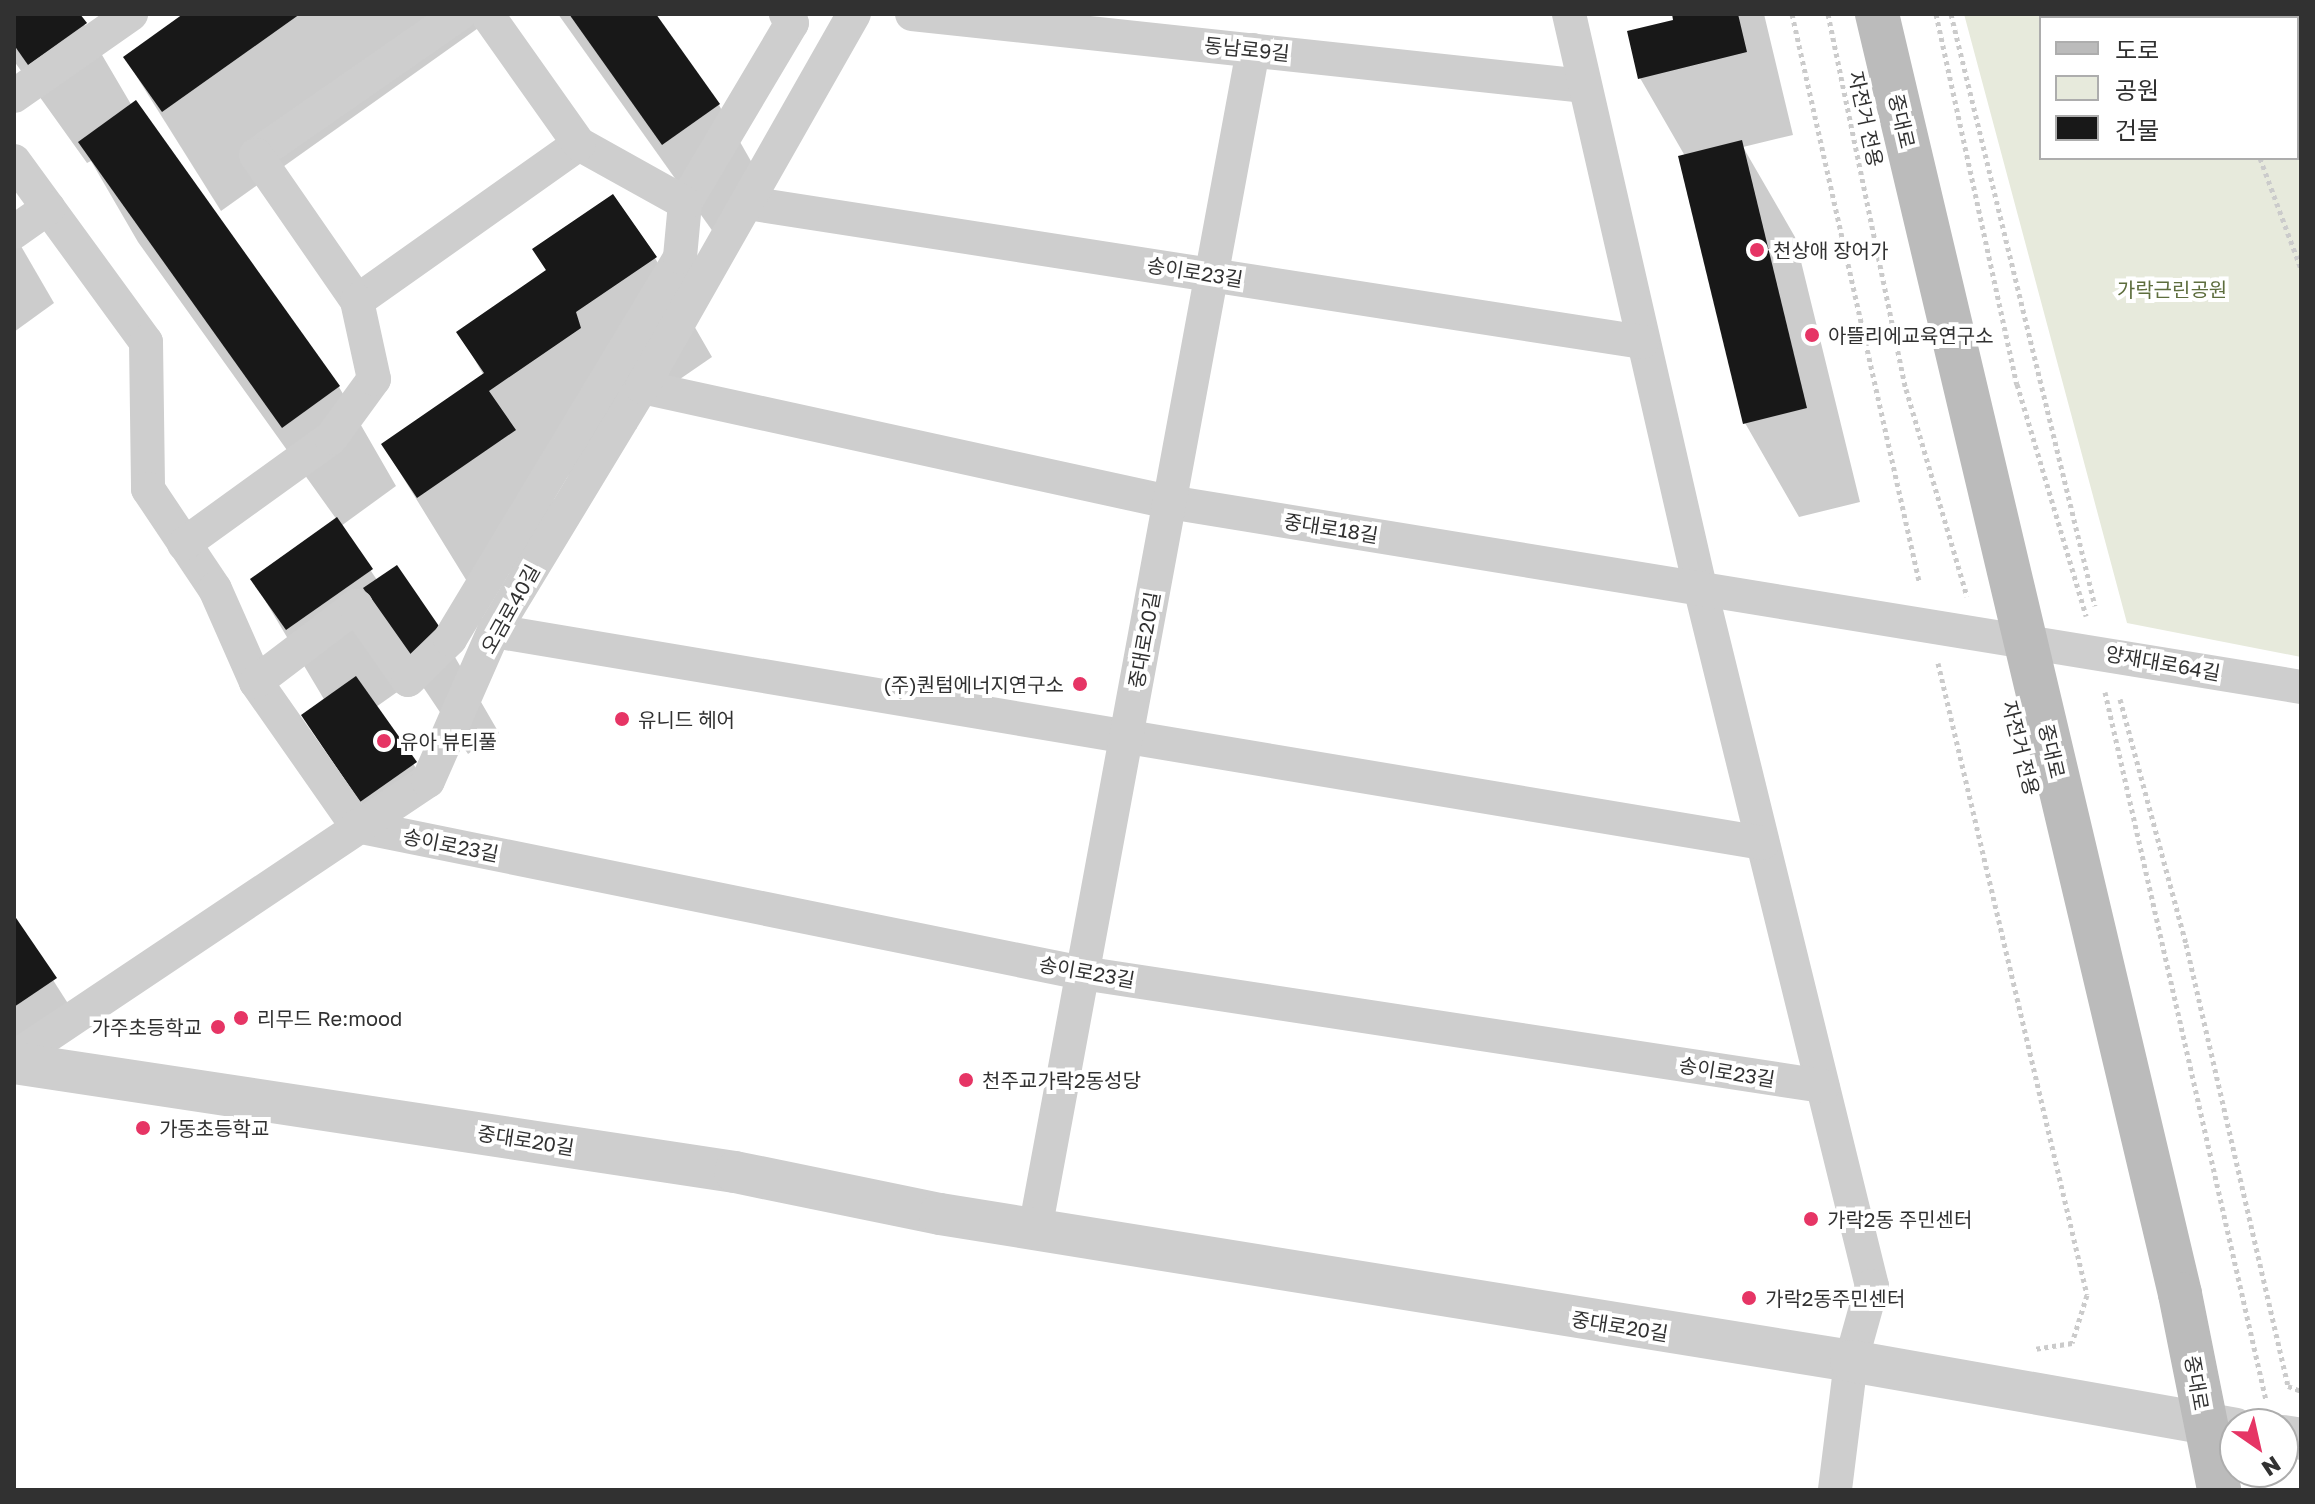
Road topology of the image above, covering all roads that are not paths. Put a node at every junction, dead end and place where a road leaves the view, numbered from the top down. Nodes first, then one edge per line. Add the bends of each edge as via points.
1 (131, 14) edge
2 (459, 14) edge
3 (487, 14) edge
4 (786, 14) edge
5 (854, 14) edge
6 (912, 14) edge
7 (1569, 14) edge
8 (1877, 14) edge
9 (1253, 50) junction
10 (1583, 86) junction
11 (14, 96) edge
12 (579, 144) junction
13 (14, 161) edge
14 (685, 203) junction
15 (748, 203) junction
16 (48, 208) junction
17 (14, 232) edge
18 (1212, 275) junction
19 (357, 301) junction
20 (1642, 342) junction
21 (642, 387) junction
22 (1169, 502) junction
23 (184, 544) junction
24 (1700, 587) junction
25 (494, 631) junction
26 (2026, 639) junction
27 (256, 682) junction
28 (2301, 687) edge
29 (1127, 735) junction
30 (357, 826) junction
31 (1762, 843) junction
32 (1082, 973) junction
33 (14, 1060) edge
34 (1822, 1086) junction
35 (1035, 1230) junction
36 (1851, 1361) junction
37 (2239, 1408) edge
38 (2219, 1420) edge
39 (1835, 1490) edge

1 - 11 street
2 - 19 street via 256,155
3 - 12 street
4 - 14 street via 792,23
5 - 15 street, 오금로40길
6 - 9 street, 동남로9길
7 - 10 street
8 - 26 main road, 중대로
9 - 10 street, 동남로9길
9 - 18 street, 중대로20길
10 - 20 street
12 - 14 street
12 - 19 street
13 - 16 street
14 - 27 street via 680,257 450,639 408,680 356,606
15 - 18 street, 송이로23길
15 - 21 street, 오금로40길
16 - 17 street
16 - 23 street via 146,342 148,489
18 - 20 street, 송이로23길
18 - 22 street, 중대로20길
19 - 23 street via 374,379 331,438
20 - 24 street
21 - 22 street, 중대로18길
21 - 25 street, 오금로40길
22 - 24 street, 중대로18길
22 - 29 street, 중대로20길
23 - 27 street via 215,589
24 - 26 street, 중대로18길
24 - 31 street
25 - 29 street
25 - 30 street, 오금로40길 via 428,781
26 - 28 street, 양재대로64길
26 - 37 main road, 중대로 via 2180,1294
27 - 30 street
29 - 31 street
29 - 32 street, 중대로20길
30 - 32 street, 송이로23길
30 - 33 street, 오금로40길
31 - 34 street
32 - 34 street, 송이로23길
32 - 35 street, 중대로20길
33 - 35 street, 중대로20길 via 735,1172
34 - 36 street via 1872,1286
35 - 36 street, 중대로20길
36 - 38 street, 중대로20길
36 - 39 street

